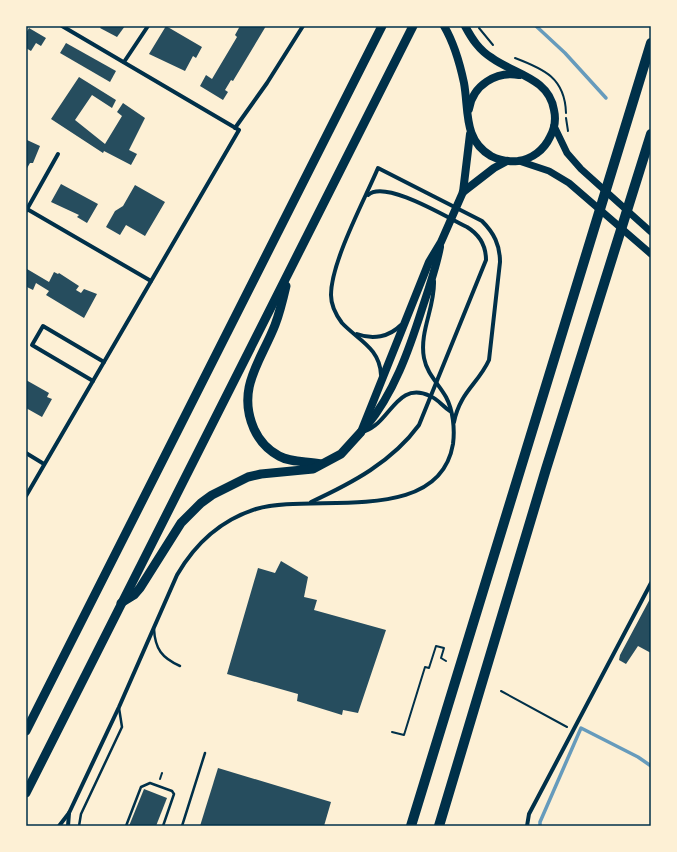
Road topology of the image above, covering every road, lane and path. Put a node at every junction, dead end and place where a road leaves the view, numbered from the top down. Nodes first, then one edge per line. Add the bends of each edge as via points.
1 (62, 26) edge
2 (148, 26) edge
3 (303, 26) edge
4 (382, 26) edge
5 (413, 26) edge
6 (444, 26) edge
7 (466, 28) edge
8 (651, 43) edge
9 (492, 44) dead end
10 (482, 50) junction
11 (124, 62) junction
12 (528, 77) junction
13 (468, 115) junction
14 (554, 126) junction
15 (235, 128) junction
16 (470, 133) junction
17 (651, 134) edge
18 (58, 154) dead end
19 (507, 161) junction
20 (519, 161) junction
21 (366, 196) junction
22 (462, 196) junction
23 (27, 210) edge
24 (651, 231) edge
25 (441, 242) junction
26 (651, 254) edge
27 (289, 272) junction
28 (434, 274) junction
29 (151, 281) junction
30 (404, 322) junction
31 (356, 334) junction
32 (104, 362) junction
33 (93, 381) junction
34 (381, 382) junction
35 (450, 411) junction
36 (453, 424) junction
37 (361, 432) junction
38 (26, 453) edge
39 (44, 464) junction
40 (320, 464) junction
41 (26, 496) edge
42 (309, 503) junction
43 (651, 583) edge
44 (120, 604) junction
45 (154, 625) junction
46 (446, 661) dead end
47 (180, 666) dead end
48 (501, 691) dead end
49 (119, 707) junction
50 (26, 731) edge
51 (573, 731) junction
52 (392, 732) dead end
53 (205, 752) dead end
54 (162, 773) dead end
55 (157, 785) junction
56 (26, 793) edge
57 (69, 813) junction
58 (59, 826) edge
59 (68, 826) edge
60 (79, 826) edge
61 (126, 826) edge
62 (163, 826) edge
63 (182, 826) edge
64 (411, 826) edge
65 (439, 826) edge
66 (527, 826) edge

1 - 11 street
2 - 11 street
3 - 15 street
4 - 50 highway
5 - 27 highway
6 - 13 main road via 464,82
7 - 10 main road
8 - 64 highway
9 - 10 path
10 - 12 main road
11 - 15 street
12 - 13 main road via 508,74 488,80 474,95
12 - 14 main road via 537,82 550,96 554,106
13 - 16 main road
14 - 20 main road via 548,142 542,149
14 - 24 street via 573,161
15 - 29 street via 239,130
16 - 19 main road via 476,144 485,152
16 - 22 main road via 470,150
17 - 65 highway via 546,469
18 - 23 street
19 - 20 main road
19 - 22 main road via 494,168
20 - 26 street via 549,171 578,190
21 - 31 street via 337,265 331,295 336,314
21 - 36 street via 378,168 482,221 499,247 500,262 491,352 486,367 462,399
21 - 42 street via 375,190 394,193 467,227 482,240 486,260 419,425 402,446 384,461 359,478
22 - 25 main road
23 - 29 street
25 - 28 main road
25 - 30 main road via 429,262
27 - 40 highway via 275,326 251,375 248,408 256,432 272,451 287,459
27 - 44 highway
28 - 35 street via 433,300 422,349 430,375 445,396
28 - 37 main road via 399,372 377,413
29 - 32 street
30 - 31 street via 393,332 379,337 371,338
30 - 34 main road
31 - 34 street via 378,359
32 - 33 street
32 - 33 street via 43,326 32,346
33 - 39 street
34 - 37 main road
35 - 36 street
35 - 37 street via 437,400 422,393 414,393 402,397 376,425
36 - 42 street via 453,446 448,459 436,477 425,486 404,496 388,499
37 - 40 highway via 341,454
38 - 39 street
39 - 41 street
40 - 44 highway via 308,470 248,477 212,495 181,523 140,588
42 - 45 street via 278,504 257,509 237,516 210,534 195,548 182,566
43 - 51 street
44 - 56 highway
45 - 47 lane via 158,649 168,660
45 - 49 street
46 - 52 path via 441,658 444,648 436,646 429,668 425,667 404,735
48 - 51 path
49 - 57 street
49 - 60 lane via 122,727 81,814
51 - 66 street via 529,814
53 - 63 lane
54 - 55 path
55 - 61 lane via 150,783 141,787
55 - 62 lane via 174,794
57 - 58 street
57 - 59 street

